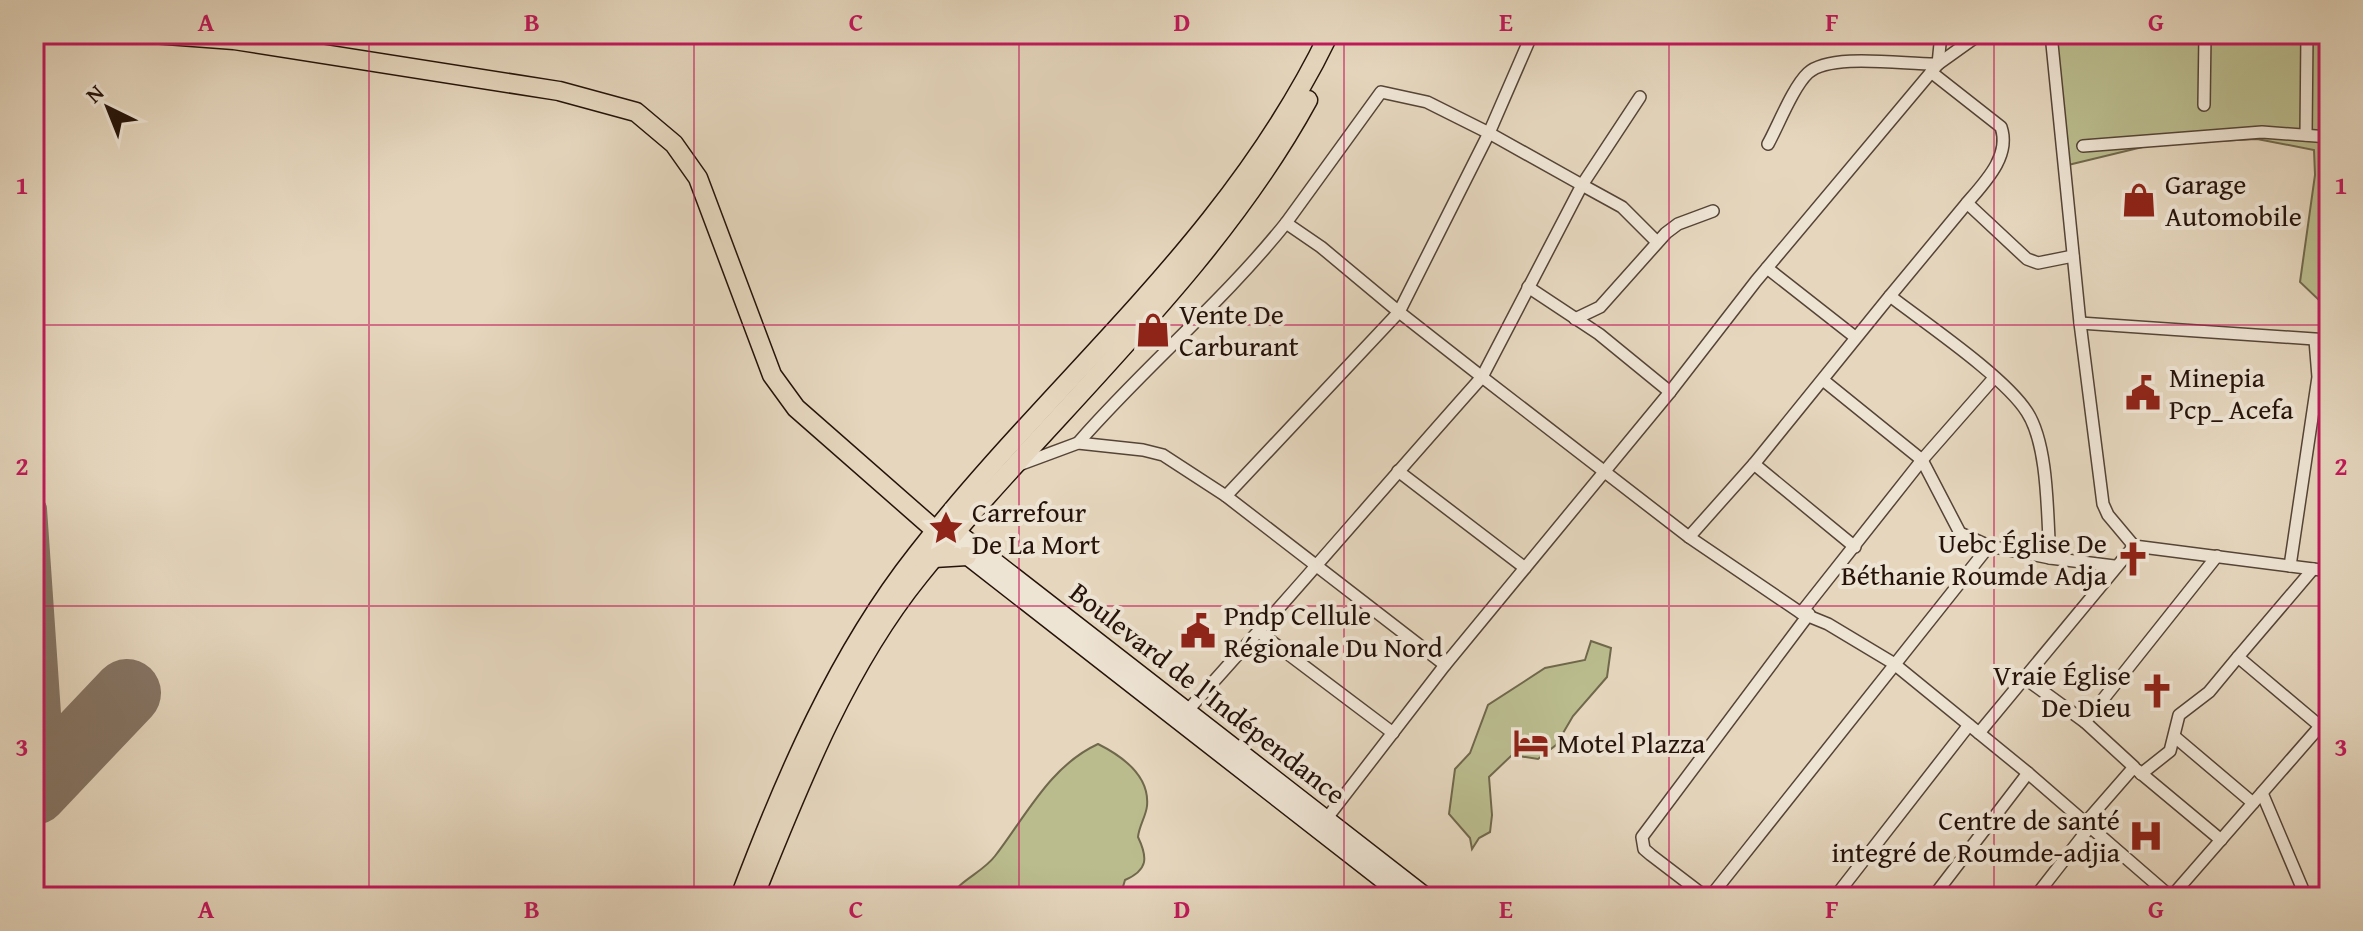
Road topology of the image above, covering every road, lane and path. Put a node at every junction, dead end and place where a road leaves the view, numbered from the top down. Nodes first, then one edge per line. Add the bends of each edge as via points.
1 (153, 34) edge
2 (1329, 34) edge
3 (1343, 34) edge
4 (1532, 34) edge
5 (1941, 34) edge
6 (1980, 34) edge
7 (2051, 34) edge
8 (2205, 34) edge
9 (2307, 34) edge
10 (1934, 68) junction
11 (1640, 97) dead end
12 (2204, 105) dead end
13 (1489, 133) junction
14 (2306, 135) junction
15 (2329, 137) edge
16 (1768, 144) dead end
17 (2083, 146) dead end
18 (1582, 185) junction
19 (1967, 203) junction
20 (1713, 211) dead end
21 (1286, 223) junction
22 (1657, 242) junction
23 (2073, 256) junction
24 (1767, 268) junction
25 (1528, 287) junction
26 (1890, 296) junction
27 (1399, 312) junction
28 (1575, 319) junction
29 (2080, 323) junction
30 (1855, 337) junction
31 (2315, 340) junction
32 (2329, 340) edge
33 (1482, 377) junction
34 (1994, 378) junction
35 (1823, 380) junction
36 (1670, 392) junction
37 (1078, 443) junction
38 (1922, 460) junction
39 (1754, 464) junction
40 (1012, 468) junction
41 (1605, 470) junction
42 (1398, 471) junction
43 (1226, 496) junction
44 (946, 531) junction
45 (1689, 537) junction
46 (1989, 546) junction
47 (2134, 546) junction
48 (1855, 547) junction
49 (967, 556) junction
50 (2217, 556) junction
51 (934, 558) junction
52 (2050, 558) junction
53 (1313, 566) junction
54 (2114, 566) junction
55 (2290, 566) junction
56 (1525, 568) junction
57 (2313, 569) junction
58 (2329, 571) edge
59 (1805, 613) junction
60 (1259, 632) junction
61 (2238, 657) junction
62 (1893, 663) junction
63 (1445, 665) junction
64 (2026, 679) junction
65 (1188, 710) junction
66 (2329, 716) edge
67 (2085, 722) junction
68 (2320, 726) junction
69 (1974, 729) junction
70 (1393, 733) junction
71 (2175, 737) junction
72 (2138, 770) junction
73 (2028, 773) junction
74 (2262, 793) junction
75 (2253, 803) junction
76 (1327, 818) junction
77 (2088, 825) junction
78 (2221, 840) junction
79 (1936, 893) edge
80 (740, 897) edge
81 (754, 897) edge
82 (1404, 897) edge
83 (1427, 897) edge
84 (1708, 897) edge
85 (1835, 897) edge
86 (1950, 897) edge
87 (2035, 897) edge
88 (2171, 897) edge
89 (2306, 897) edge

1 - 44 main road via 234,40 559,91 636,112 674,144 698,178 772,375 796,408 905,501 931,511
2 - 44 main road via 1278,129 1231,198
3 - 40 main road via 1289,136 1242,206
4 - 13 street
5 - 10 street
6 - 10 street
7 - 23 street
8 - 12 street
9 - 14 street
10 - 16 street via 1824,65 1808,73
10 - 19 street via 2001,127 2005,139 1996,166
10 - 24 street
11 - 18 street
13 - 18 street
13 - 21 street via 1427,102 1381,92
13 - 27 street
14 - 15 street
14 - 17 street via 2262,132
18 - 22 street via 1622,207
18 - 25 street
19 - 23 street via 2027,259 2038,263
19 - 26 street
20 - 22 street via 1678,224
21 - 27 street
21 - 37 street via 1256,261
22 - 28 street via 1600,307
23 - 29 street
24 - 30 street
24 - 36 street
25 - 28 street
25 - 33 street
26 - 30 street
26 - 34 street
27 - 33 street
27 - 43 street
28 - 36 street
29 - 31 street
29 - 47 street via 2103,504
30 - 35 street
31 - 32 street
31 - 55 street via 2318,377
33 - 41 street
33 - 42 street
34 - 38 street
34 - 52 street via 2026,410 2034,426
35 - 38 street
35 - 39 street
36 - 41 street
37 - 40 street
37 - 43 street via 1163,455
38 - 46 street via 1960,533
38 - 48 street
39 - 45 street
39 - 48 street
40 - 44 main road
41 - 45 street
41 - 56 street
42 - 53 street
42 - 56 street
43 - 53 street
44 - 49 main road, Boulevard de l'Indépendance
44 - 51 main road
44 - 65 main road, Boulevard de l'Indépendance
44 - 80 main road via 897,581 847,661 775,807
45 - 59 street
46 - 52 street
46 - 62 street
47 - 50 street
47 - 54 street
48 - 59 street
49 - 51 main road
49 - 82 main road, Boulevard de l'Indépendance
50 - 55 street
50 - 67 street
51 - 81 main road via 879,633 841,702
52 - 54 street
53 - 60 street
53 - 63 street
54 - 64 street
55 - 57 street
56 - 63 street
57 - 58 street
57 - 61 street
59 - 62 street
59 - 84 street via 1642,837 1644,849
60 - 65 street
60 - 70 street
61 - 68 street
61 - 71 street via 2209,692 2179,715
62 - 69 street
62 - 84 street
63 - 70 street
64 - 67 street
64 - 69 street
65 - 76 main road, Boulevard de l'Indépendance
66 - 68 street
67 - 72 street
68 - 74 street
69 - 73 street
69 - 85 street
70 - 76 street
71 - 72 street via 2170,751
71 - 75 street
72 - 77 street
72 - 78 street
73 - 77 street
73 - 79 street
74 - 75 street
74 - 89 street
75 - 78 street
76 - 83 main road, Boulevard de l'Indépendance
77 - 87 street
77 - 88 street
78 - 88 street
79 - 86 street

